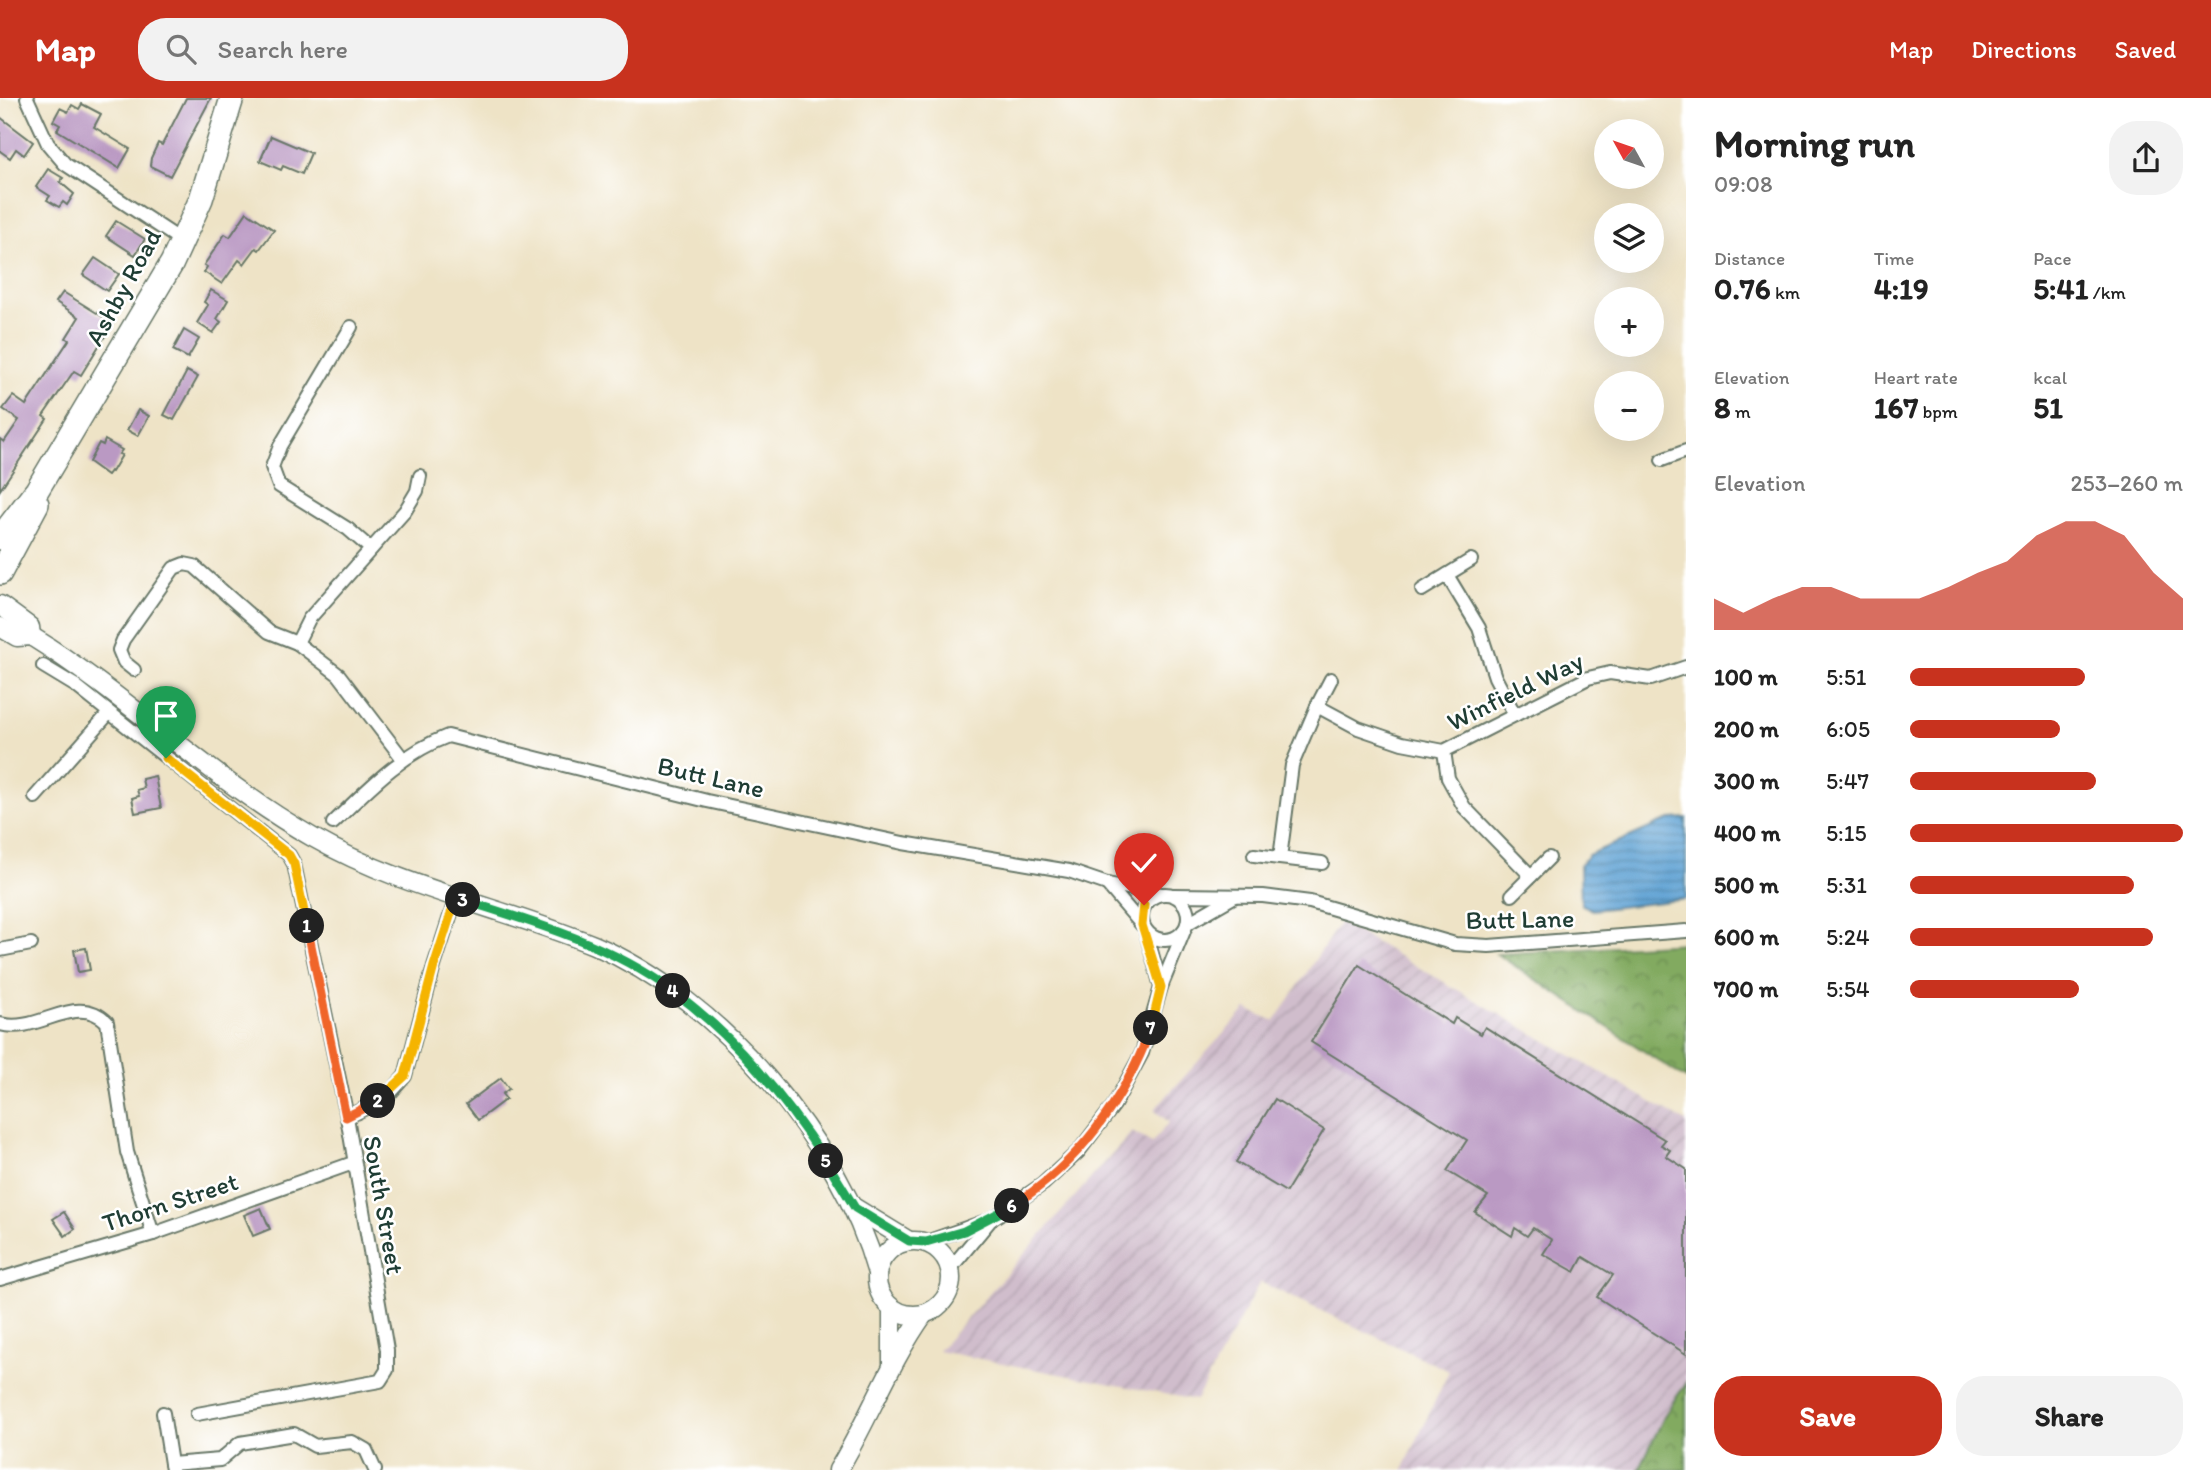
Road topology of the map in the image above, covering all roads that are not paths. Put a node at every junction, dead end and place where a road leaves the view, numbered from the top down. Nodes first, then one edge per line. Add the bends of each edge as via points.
1 (27, 98) edge
2 (232, 98) edge
3 (182, 240) junction
4 (351, 327) dead end
5 (1686, 451) edge
6 (1662, 460) dead end
7 (420, 476) dead end
8 (37, 490) junction
9 (0, 538) edge
10 (372, 549) junction
11 (1471, 559) dead end
12 (0, 573) edge
13 (1447, 575) junction
14 (1422, 590) dead end
15 (0, 605) edge
16 (0, 627) edge
17 (31, 636) junction
18 (297, 643) junction
19 (43, 666) dead end
20 (1686, 667) edge
21 (134, 670) dead end
22 (1331, 679) dead end
23 (1317, 706) junction
24 (109, 713) junction
25 (1515, 715) junction
26 (1444, 751) junction
27 (403, 759) junction
28 (35, 797) dead end
29 (333, 823) dead end
30 (1254, 855) dead end
31 (1280, 858) junction
32 (1549, 858) dead end
33 (1322, 863) dead end
34 (1531, 876) junction
35 (1107, 884) junction
36 (1167, 895) junction
37 (1512, 895) dead end
38 (1235, 896) junction
39 (456, 898) junction
40 (1186, 927) junction
41 (1144, 928) junction
42 (1686, 931) edge
43 (31, 944) dead end
44 (0, 950) edge
45 (1161, 987) junction
46 (0, 1024) edge
47 (346, 1117) junction
48 (353, 1163) junction
49 (855, 1208) junction
50 (992, 1219) junction
51 (153, 1234) junction
52 (918, 1242) junction
53 (950, 1269) junction
54 (877, 1273) junction
55 (0, 1279) edge
56 (892, 1308) junction
57 (924, 1314) junction
58 (891, 1367) junction
59 (163, 1413) dead end
60 (197, 1414) dead end
61 (172, 1467) edge
62 (375, 1470) edge
63 (838, 1470) edge

1 - 3 street via 48,144 65,164
2 - 3 highway, Ashby Road via 201,199
3 - 8 highway, Ashby Road
4 - 10 street via 272,467 279,486 348,528
5 - 6 street
7 - 10 street via 405,511
8 - 9 highway, Ashby Road
8 - 12 highway, Ashby Road via 37,506
10 - 18 street via 309,619
11 - 13 street
13 - 14 street
13 - 25 street via 1479,628 1495,677
15 - 17 street via 30,627
16 - 17 street via 17,637
17 - 39 street via 104,683 222,776 310,836 402,880
18 - 21 street via 269,632 194,566 184,564 164,580 123,640 119,650
18 - 27 street via 339,675
19 - 24 street
20 - 25 street, Winfield Way via 1650,679 1598,675
22 - 23 street
23 - 26 street, Winfield Way via 1391,740
23 - 31 street via 1292,765
24 - 28 street
24 - 47 street, South Street via 289,855
25 - 26 street, Winfield Way
26 - 34 street via 1448,778 1464,807
27 - 29 street, Butt Lane
27 - 35 street, Butt Lane via 448,736 469,739 547,763 707,801 903,843 1069,871
30 - 31 street
31 - 33 street
32 - 34 street
34 - 37 street
35 - 36 street, Butt Lane
35 - 41 street
36 - 38 street, Butt Lane
36 - 40 street via 1185,906
36 - 41 street via 1144,905
38 - 40 street, Butt Lane
38 - 42 street, Butt Lane via 1310,902 1455,944
39 - 47 street via 405,1076 386,1098
39 - 49 street via 622,957 684,999 743,1050 790,1106
40 - 41 street via 1169,941 1161,941
40 - 45 street
41 - 45 street
43 - 44 street
45 - 50 street via 1142,1053 1114,1105 1063,1166
46 - 51 street via 27,1025 88,1009 107,1021 127,1152
47 - 48 street, South Street
48 - 51 street, Thorn Street
48 - 60 street, South Street via 387,1370 380,1381
49 - 52 street
49 - 54 street
50 - 52 street
50 - 53 street
51 - 55 street, Thorn Street
52 - 53 street via 942,1253
52 - 54 street via 900,1243 885,1255
53 - 57 street via 949,1292
54 - 56 street via 880,1292
56 - 57 street
56 - 58 street
57 - 58 street
58 - 63 street
59 - 61 street
61 - 62 street via 219,1460 240,1443 295,1434 315,1446 359,1445 372,1457

